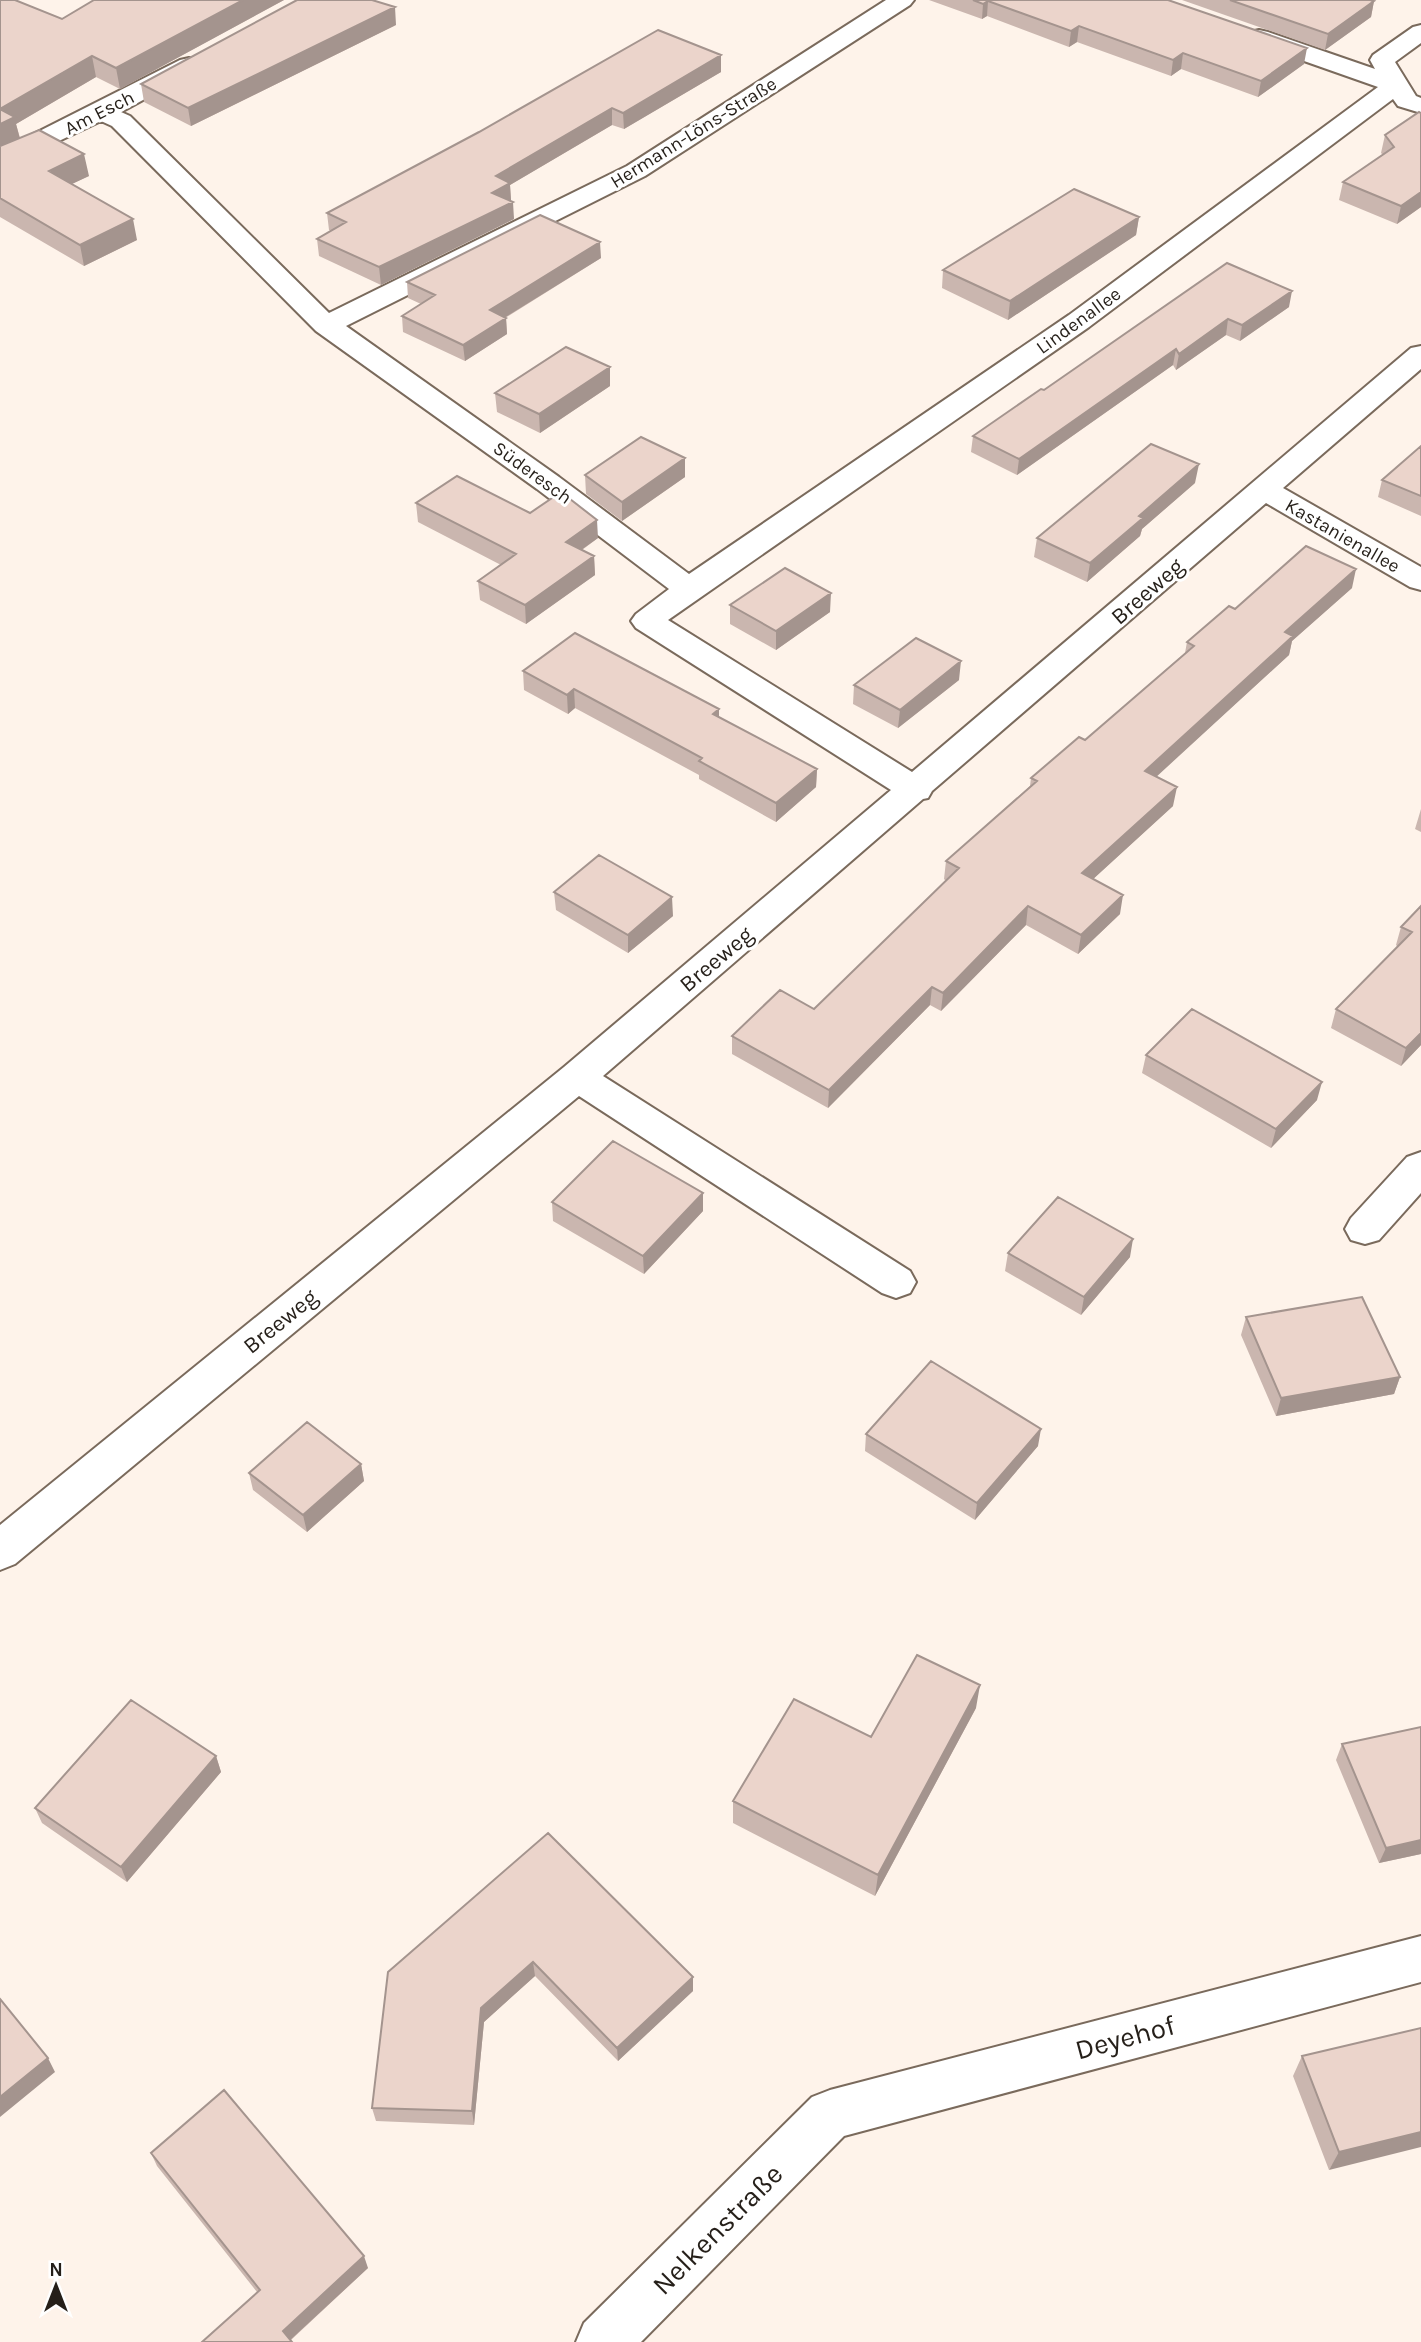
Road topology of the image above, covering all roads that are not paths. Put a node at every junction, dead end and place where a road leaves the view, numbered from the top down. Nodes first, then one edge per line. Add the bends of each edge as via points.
1 (902, 0) edge
2 (1241, 31) edge
3 (1421, 32) edge
4 (205, 56) edge
5 (1396, 85) junction
6 (1421, 106) edge
7 (101, 112) junction
8 (0, 161) edge
9 (326, 325) junction
10 (1421, 354) edge
11 (1265, 490) junction
12 (1421, 580) edge
13 (689, 589) junction
14 (916, 790) junction
15 (577, 1077) junction
16 (1421, 1167) edge
17 (1365, 1229) dead end
18 (896, 1282) dead end
19 (0, 1551) edge
20 (1421, 1959) edge
21 (830, 2115) joint
22 (603, 2342) edge

1 - 9 street, Hermann-Löns-Straße via 636,171
2 - 5 street
3 - 5 street via 1382,60
4 - 7 street, Am Esch
5 - 6 street via 1407,101
5 - 13 street, Lindenallee via 1079,321
7 - 8 street, Am Esch
7 - 9 street, Süderesch via 121,121
9 - 13 street, Süderesch
10 - 11 street, Breeweg
11 - 12 street, Kastanienallee
11 - 14 street, Breeweg
13 - 14 street via 648,621
14 - 15 street, Breeweg
15 - 18 street
15 - 19 street, Breeweg
16 - 17 street
20 - 21 street, Deyehof
21 - 22 street, Nelkenstraße

